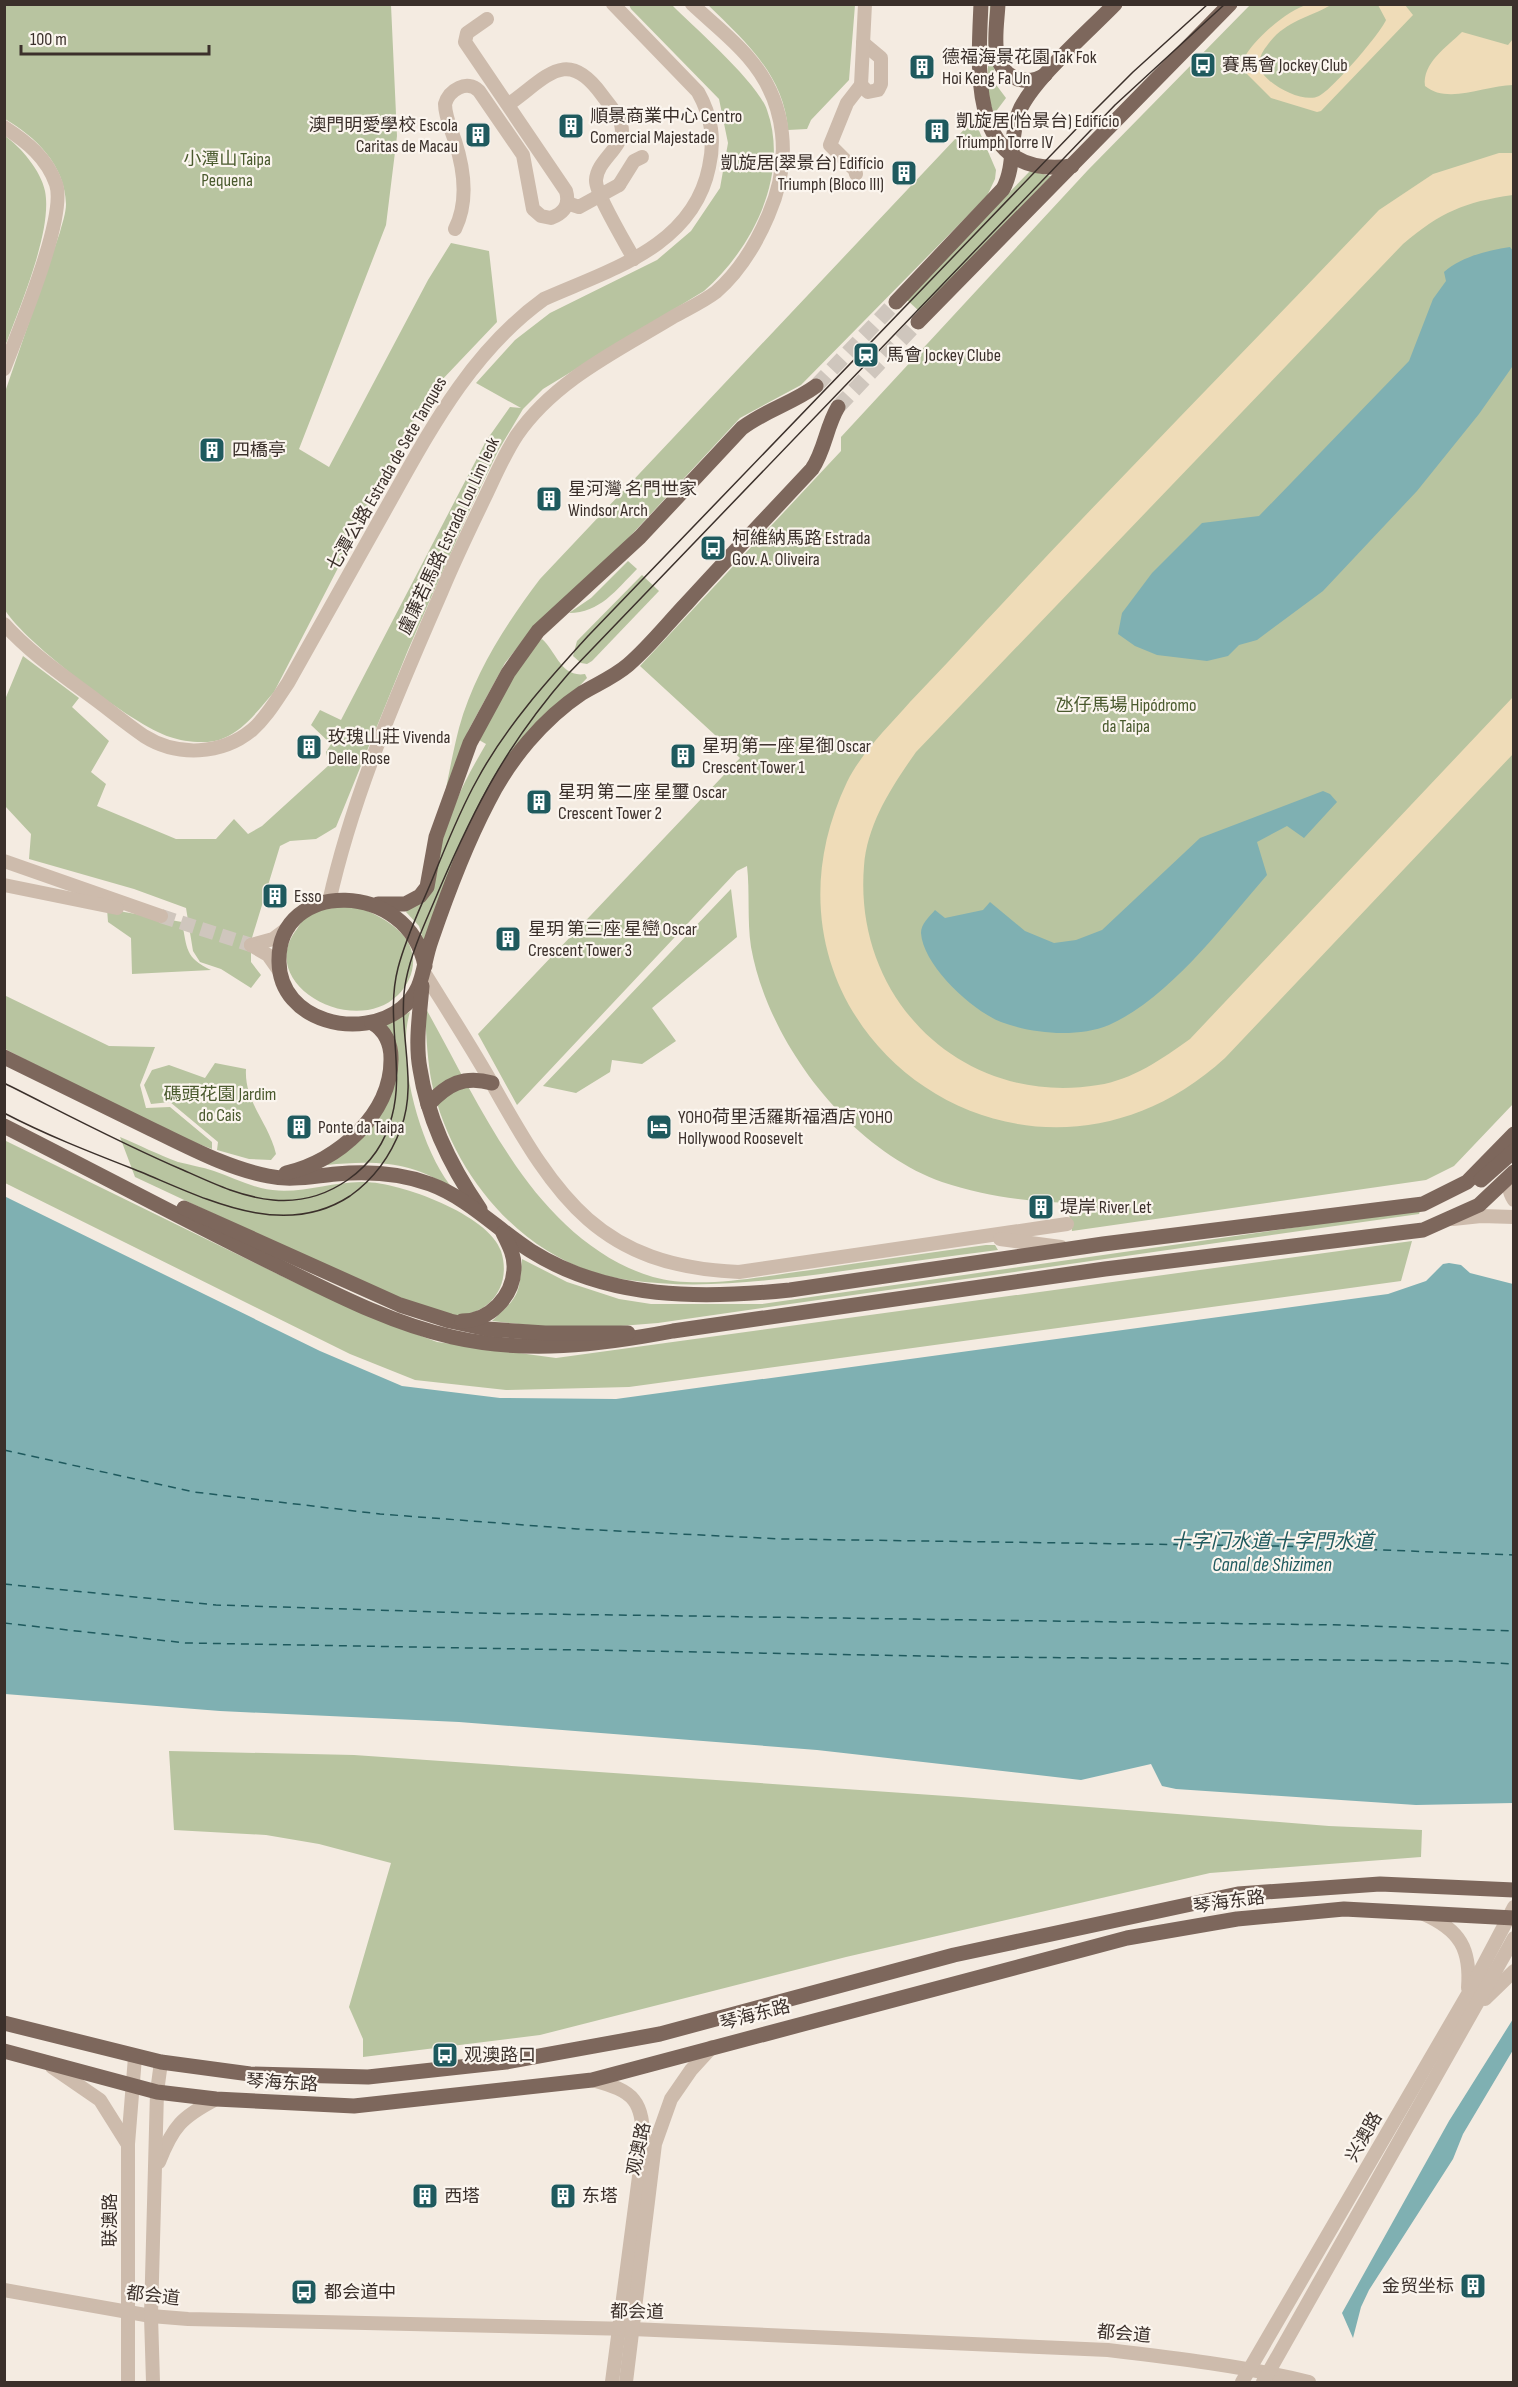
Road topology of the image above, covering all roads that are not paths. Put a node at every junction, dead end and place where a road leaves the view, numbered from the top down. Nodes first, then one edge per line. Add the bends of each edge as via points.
1 (692, 4) edge
2 (865, 4) edge
3 (981, 4) edge
4 (998, 4) edge
5 (1115, 4) edge
6 (1230, 4) edge
7 (617, 7) edge
8 (1220, 10) edge
9 (487, 19) dead end
10 (863, 43) junction
11 (1050, 71) junction
12 (861, 85) junction
13 (509, 104) junction
14 (4, 127) edge
15 (1012, 153) junction
16 (642, 156) dead end
17 (1072, 166) junction
18 (856, 174) dead end
19 (567, 203) junction
20 (456, 229) dead end
21 (634, 259) junction
22 (896, 302) tunnel mouth
23 (918, 322) tunnel mouth
24 (4, 369) edge
25 (816, 386) tunnel mouth
26 (838, 407) tunnel mouth
27 (4, 624) edge
28 (4, 861) edge
29 (4, 885) edge
30 (329, 902) junction
31 (375, 904) junction
32 (290, 926) junction
33 (280, 972) junction
34 (424, 974) junction
35 (372, 1023) junction
36 (4, 1057) edge
37 (492, 1083) junction
38 (428, 1106) junction
39 (4, 1126) edge
40 (1514, 1134) edge
41 (1514, 1151) edge
42 (61, 1154) junction
43 (238, 1169) junction
44 (1514, 1174) edge
45 (1514, 1200) edge
46 (1424, 1204) junction
47 (1514, 1217) edge
48 (487, 1219) junction
49 (1449, 1220) junction
50 (1066, 1224) dead end
51 (503, 1233) junction
52 (986, 1237) junction
53 (1071, 1249) junction
54 (450, 1321) junction
55 (673, 1331) junction
56 (1514, 1890) edge
57 (1422, 1913) junction
58 (1512, 1914) edge
59 (1514, 1938) edge
60 (1514, 1971) edge
61 (1468, 1994) junction
62 (1472, 2014) junction
63 (4, 2023) edge
64 (713, 2046) junction
65 (4, 2051) edge
66 (135, 2057) junction
67 (45, 2062) junction
68 (161, 2062) junction
69 (592, 2080) junction
70 (131, 2085) junction
71 (158, 2092) junction
72 (216, 2099) junction
73 (128, 2144) junction
74 (155, 2172) junction
75 (4, 2290) edge
76 (128, 2312) junction
77 (151, 2316) junction
78 (618, 2329) junction
79 (632, 2329) junction
80 (1246, 2376) edge
81 (1266, 2378) edge
82 (128, 2382) edge
83 (153, 2382) edge
84 (612, 2382) edge
85 (626, 2382) edge
86 (1309, 2382) edge

1 - 30 street, 盧廉若馬路 Estrada Lou Lim Ieok via 748,57 779,112 784,149 775,200 742,264 715,292 567,382 537,408 516,437 459,550 394,701 362,785
2 - 10 street
3 - 15 main road via 978,68 982,105 989,125
4 - 11 main road via 996,52 1003,69 1026,80
5 - 11 main road
6 - 8 main road
7 - 21 street, 七潭公路 Estrada de Sete Tanques via 698,92 706,107 712,138 708,172 696,205 676,230
8 - 17 main road
9 - 13 street via 466,33 464,40
10 - 12 street
10 - 12 street via 881,56 882,73 877,91 868,92
11 - 15 main road via 1020,110
12 - 18 street via 846,104 830,145
13 - 19 street via 566,191
13 - 21 street via 561,69 578,70 592,81 617,116 622,130 597,172 597,187
14 - 24 street via 45,161 57,186 55,229
15 - 17 main road via 1039,165
15 - 22 main road via 1008,176 997,196
16 - 19 street, bridge via 634,161 619,185 579,207
17 - 23 main road
19 - 20 street via 561,213 551,218 533,209 527,166 519,147 479,91 463,85 444,104 462,168 464,197
21 - 27 street, 七潭公路 Estrada de Sete Tanques via 544,299 463,378 288,683 259,723 229,744 207,750 176,749 146,737 26,648
25 - 31 main road via 742,428 640,537 538,631 508,673 470,743 436,837 427,887 405,904
26 - 34 main road via 812,470 629,664 548,720 512,764 488,801 460,863 430,944
28 - 29 street via 161,916
30 - 31 main road via 355,899
30 - 32 main road via 304,912
31 - 34 main road via 408,929 420,946
32 - 33 main road via 281,944
32 - 33 street via 273,939 251,945 268,955
33 - 35 main road via 291,997 314,1015 339,1024
34 - 35 main road via 416,994 400,1010
34 - 37 street
34 - 38 main road via 419,1067
35 - 43 main road via 385,1034 390,1046 390,1067 384,1092 364,1125 329,1155 298,1170 270,1173
36 - 43 main road
37 - 38 main road via 477,1079 460,1081 441,1091
37 - 52 street via 531,1152 563,1197 624,1246 661,1262 699,1270 739,1272
38 - 48 main road via 457,1174
39 - 42 main road
40 - 46 main road via 1467,1182
41 - 46 main road via 1468,1189
42 - 54 main road via 400,1305
42 - 55 main road via 329,1291 418,1329 503,1345 548,1347 604,1344
43 - 48 main road via 288,1179 385,1173 407,1177 460,1199
44 - 45 street via 1509,1184
44 - 49 main road via 1479,1205
46 - 53 main road
47 - 49 street
48 - 51 main road
49 - 55 main road via 1423,1230 1105,1269
50 - 52 street
51 - 53 main road via 578,1276 661,1294 790,1290
51 - 54 main road via 512,1250 511,1287 501,1303 486,1315 469,1321
52 - 53 street
54 - 55 main road via 487,1329 545,1333
56 - 68 main road, 琴海东路 via 1380,1884 1238,1894 954,1955 660,2034 506,2062 368,2077 250,2074
57 - 58 main road, 琴海东路
57 - 61 street via 1443,1923 1465,1950
57 - 64 main road, 琴海东路 via 1344,1909 1237,1919 1127,1938
58 - 61 street, 兴澳路
59 - 62 street, 兴澳路
60 - 62 street
61 - 80 street, 兴澳路
62 - 81 street, 兴澳路
63 - 66 main road, 琴海东路
64 - 69 main road, 琴海东路
64 - 79 street, 观澳路 via 671,2099 655,2144
65 - 67 main road, 琴海东路
66 - 68 main road, 琴海东路
66 - 70 street, 联澳路
67 - 70 main road, 琴海东路
67 - 73 street via 100,2100
68 - 71 street
69 - 72 main road, 琴海东路 via 354,2106
69 - 78 street, 观澳路 via 619,2087 634,2099 644,2120
70 - 71 main road, 琴海东路
70 - 73 street, 联澳路
71 - 72 main road, 琴海东路
71 - 74 street
72 - 74 street via 181,2121 169,2136
73 - 76 street, 联澳路
74 - 77 street
75 - 76 street, 都会道
76 - 77 street, 都会道
76 - 82 street, 联澳路
77 - 78 street, 都会道
77 - 83 street
78 - 79 street, 都会道
78 - 84 street, 观澳路
79 - 80 street, 都会道 via 1108,2350 1187,2359
79 - 85 street, 观澳路
80 - 81 street, 都会道
81 - 86 street, 都会道

